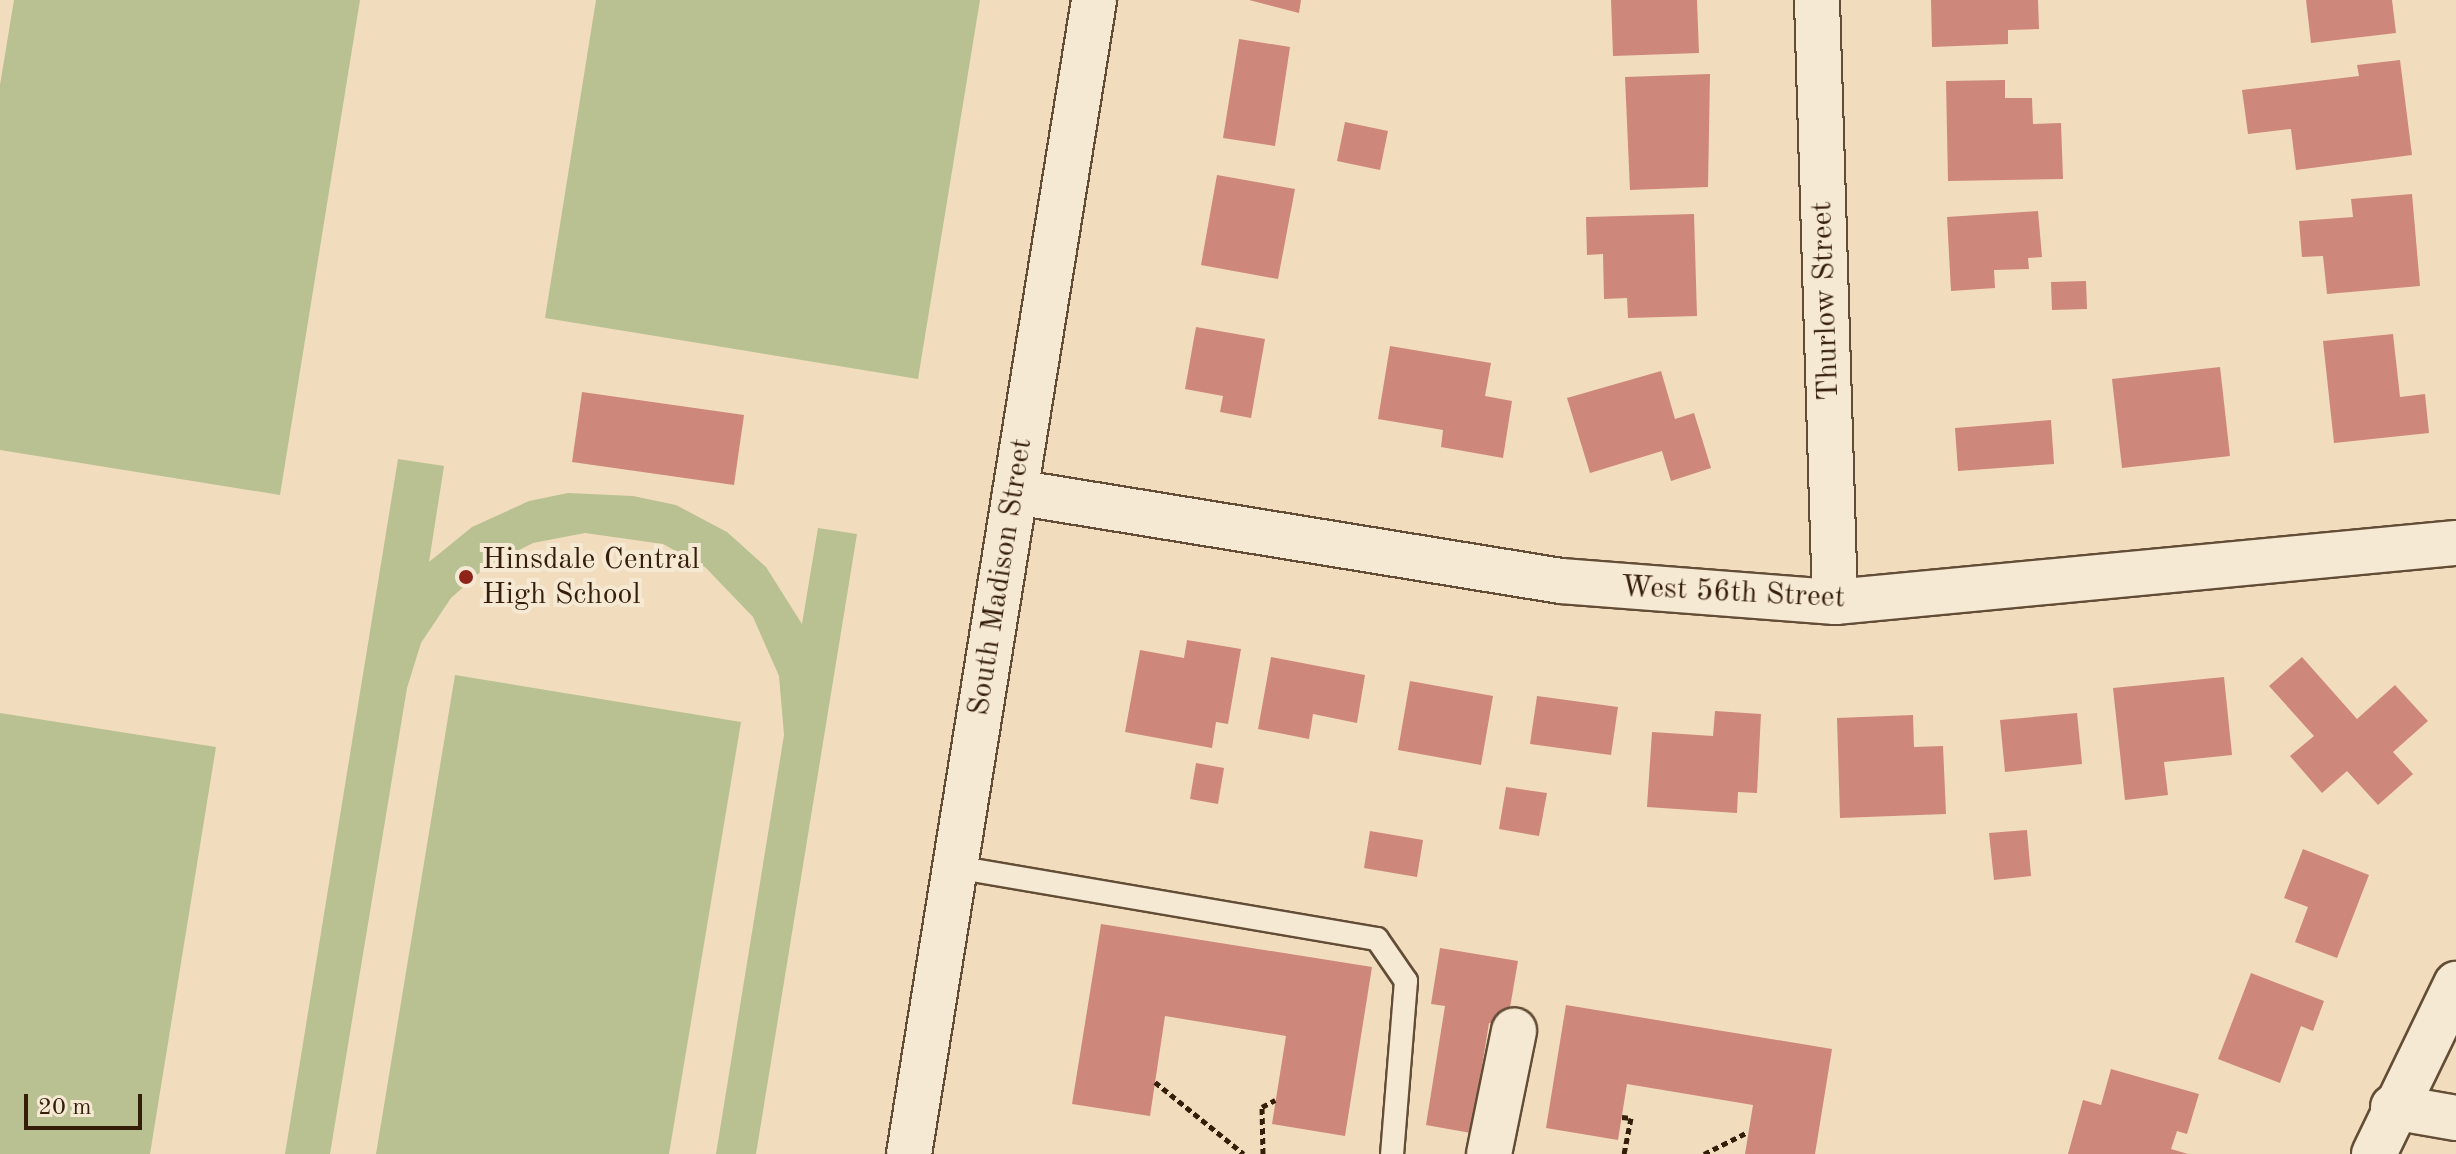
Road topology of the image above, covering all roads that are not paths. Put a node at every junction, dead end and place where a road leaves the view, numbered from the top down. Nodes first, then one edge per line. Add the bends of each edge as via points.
1 (1094, 0) edge
2 (1817, 0) edge
3 (1015, 492) junction
4 (2456, 543) edge
5 (1835, 602) junction
6 (955, 867) junction
7 (2456, 984) edge
8 (1514, 1031) dead end
9 (2393, 1107) junction
10 (2456, 1118) edge
11 (909, 1154) edge
12 (1392, 1154) edge
13 (1489, 1154) edge
14 (2374, 1154) edge

1 - 3 street, South Madison Street
2 - 5 street, Thurlow Street
3 - 5 street, West 56th Street via 1561,581
3 - 6 street, South Madison Street
4 - 5 street, West 56th Street
6 - 11 street, South Madison Street
6 - 12 lane via 1377,939 1406,981
7 - 9 street
8 - 13 street
9 - 10 street
9 - 14 street

